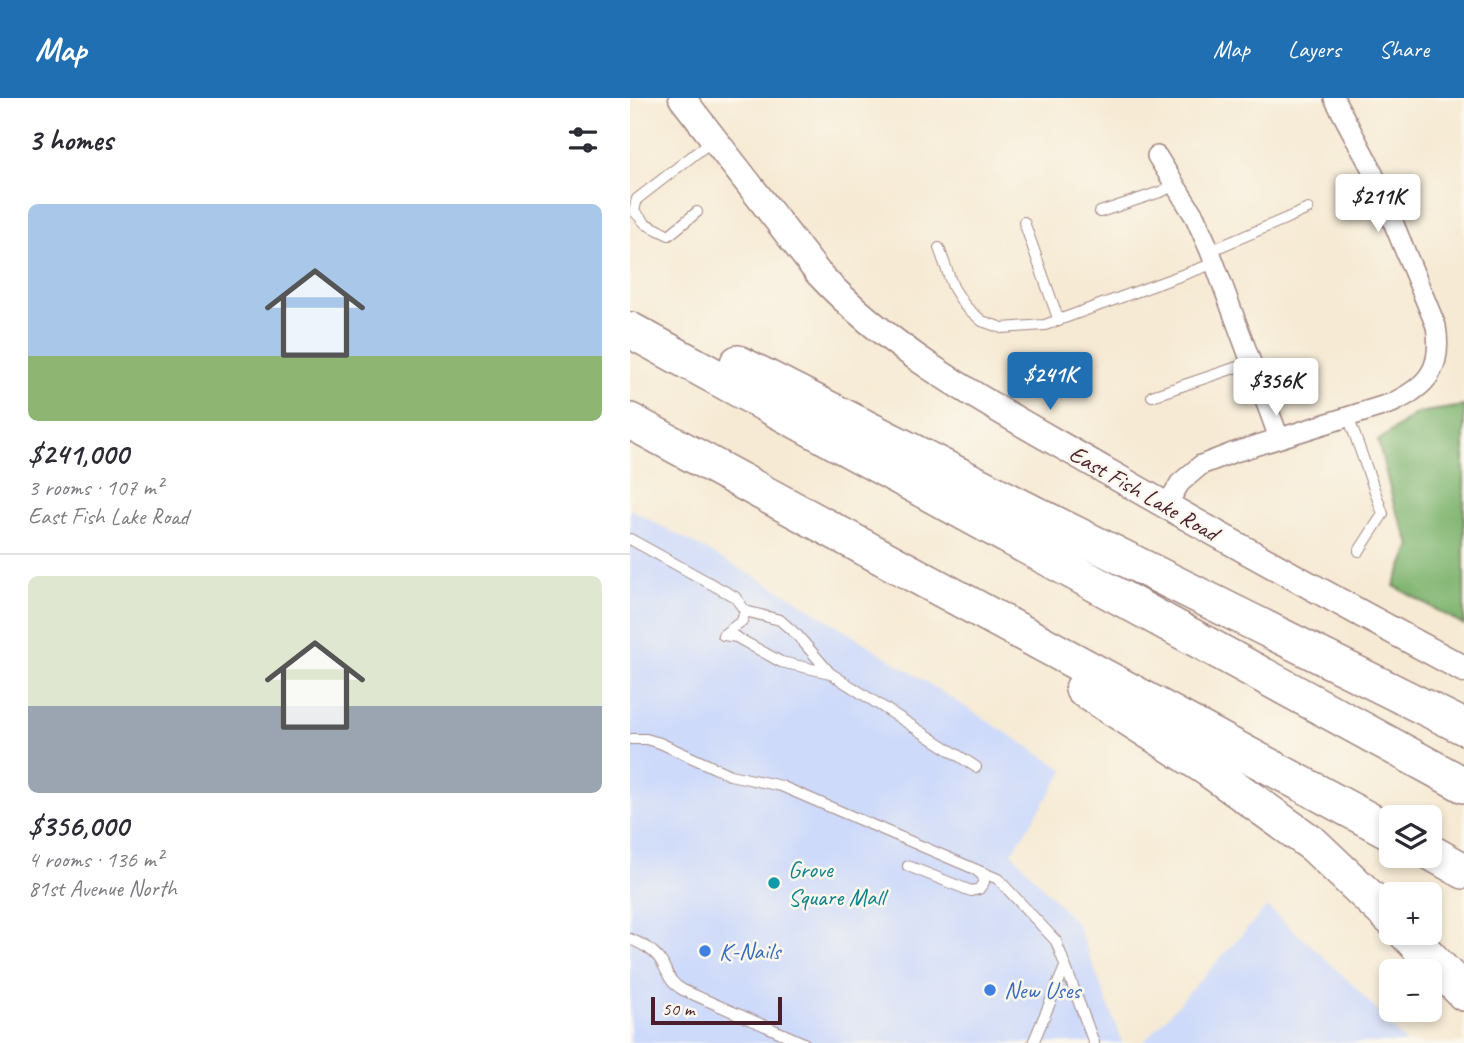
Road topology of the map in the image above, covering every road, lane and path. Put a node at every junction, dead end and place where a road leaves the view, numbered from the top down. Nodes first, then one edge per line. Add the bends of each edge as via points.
1 (682, 98) edge
2 (1334, 98) edge
3 (714, 140) junction
4 (1157, 156) dead end
5 (1175, 183) junction
6 (1308, 209) dead end
7 (697, 212) dead end
8 (1100, 212) dead end
9 (1024, 222) dead end
10 (939, 248) dead end
11 (1213, 257) junction
12 (630, 309) edge
13 (1059, 321) junction
14 (630, 330) edge
15 (1252, 362) junction
16 (1152, 396) dead end
17 (1349, 416) junction
18 (630, 421) edge
19 (1279, 438) junction
20 (1166, 506) junction
21 (630, 538) edge
22 (1359, 551) dead end
23 (878, 555) junction
24 (1175, 583) junction
25 (745, 611) junction
26 (1464, 670) edge
27 (830, 673) junction
28 (1464, 727) edge
29 (630, 739) edge
30 (1464, 752) edge
31 (976, 767) dead end
32 (1464, 785) edge
33 (1379, 826) edge
34 (1442, 859) edge
35 (908, 866) dead end
36 (972, 867) junction
37 (1464, 871) edge
38 (1379, 907) edge
39 (630, 939) edge
40 (1418, 945) edge
41 (1065, 968) junction
42 (1464, 993) edge
43 (804, 1043) edge
44 (1032, 1043) edge
45 (1094, 1043) edge

1 - 3 street, East Fish Lake Road
2 - 17 street via 1376,177 1439,343 1432,373 1410,395
3 - 7 lane via 637,199 634,211 646,224 669,235
3 - 20 street, East Fish Lake Road via 811,265 865,319 937,373
4 - 5 street
5 - 8 lane
5 - 11 street
6 - 11 lane
9 - 13 lane
10 - 13 lane via 953,286 965,306 982,321 1002,328
11 - 13 lane
11 - 15 street
12 - 24 highway
14 - 32 highway
15 - 16 lane
15 - 19 street
17 - 19 street
17 - 22 lane via 1383,514
18 - 23 highway
19 - 20 street via 1201,465 1180,483
20 - 26 street, East Fish Lake Road
21 - 25 lane via 735,597
23 - 33 highway
23 - 38 highway via 1207,768 1314,845
24 - 28 highway
24 - 30 highway via 1217,617
25 - 27 lane via 780,620
25 - 27 lane via 742,621 723,635 736,637 781,662
27 - 31 lane
29 - 36 lane via 660,743 730,775 781,786
34 - 37 highway
35 - 36 lane via 975,891 984,882
36 - 41 lane via 999,879 1047,930
39 - 43 lane via 650,948 671,983
40 - 42 highway
41 - 44 lane
41 - 45 lane

